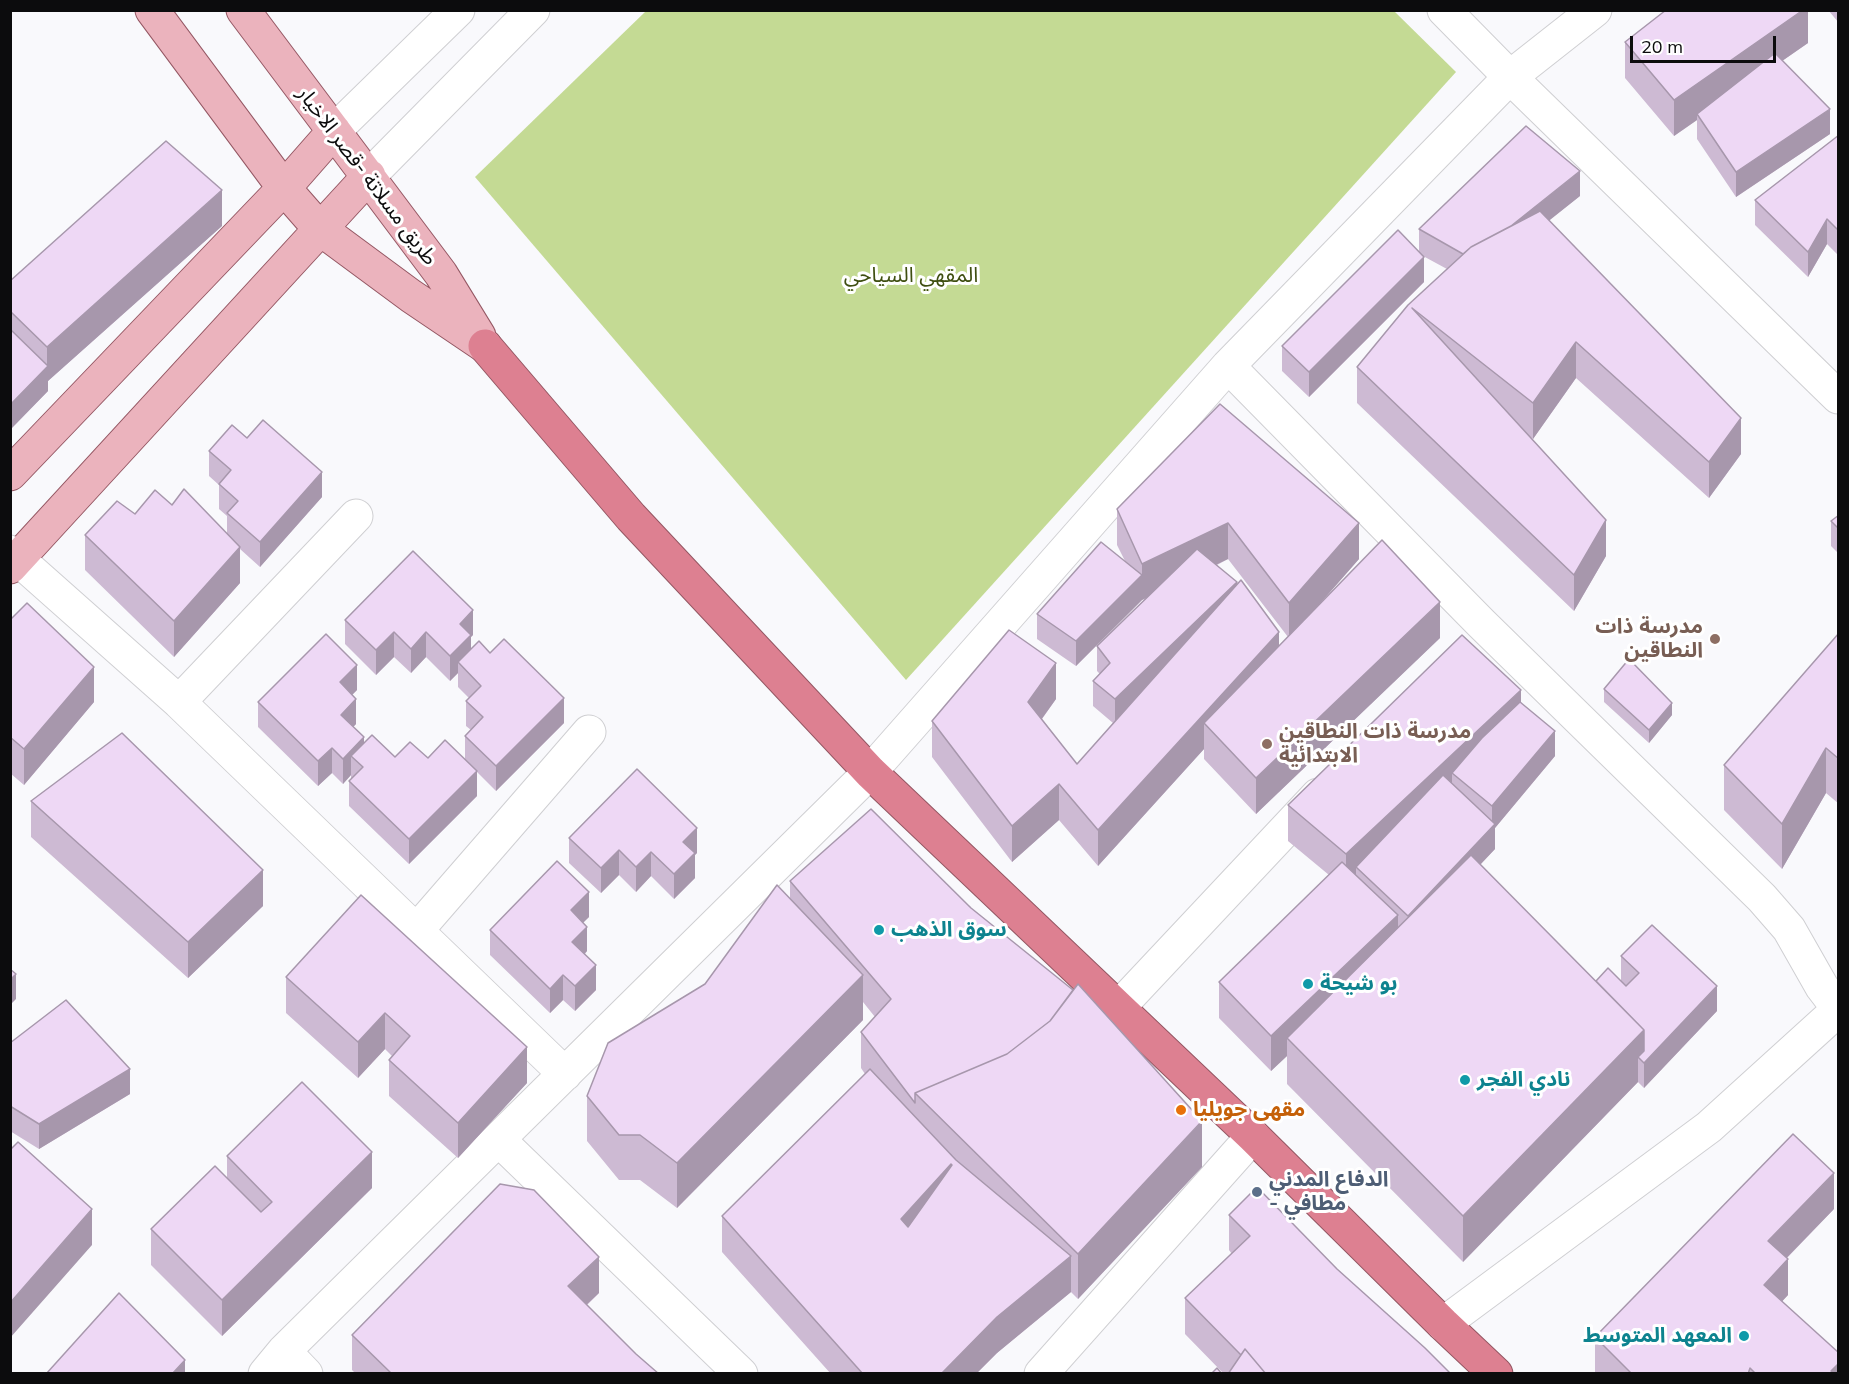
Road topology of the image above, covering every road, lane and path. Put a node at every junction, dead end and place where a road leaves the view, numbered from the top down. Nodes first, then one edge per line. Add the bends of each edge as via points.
1 (152, 10) edge
2 (243, 10) edge
3 (458, 10) edge
4 (533, 10) edge
5 (1444, 10) edge
6 (1595, 10) edge
7 (1510, 77) junction
8 (334, 131) junction
9 (369, 176) junction
10 (284, 188) junction
11 (319, 228) junction
12 (485, 346) junction
13 (1228, 366) junction
14 (1839, 397) edge
15 (10, 474) edge
16 (356, 516) dead end
17 (13, 559) edge
18 (1481, 623) junction
19 (1457, 648) edge
20 (178, 702) junction
21 (588, 732) dead end
22 (870, 772) junction
23 (1336, 777) edge
24 (417, 930) junction
25 (1118, 1008) junction
26 (1839, 1009) edge
27 (565, 1074) junction
28 (1253, 1136) junction
29 (499, 1140) junction
30 (1443, 1324) junction
31 (285, 1366) edge
32 (741, 1374) edge
33 (1041, 1374) edge
34 (1496, 1374) edge

1 - 10 main road
2 - 8 main road, طريق مسلاتة -قصر الاخيار
3 - 8 street
4 - 9 street
5 - 7 street
6 - 7 street
7 - 13 street
7 - 14 street
8 - 9 main road, طريق مسلاتة -قصر الاخيار
8 - 10 main road
9 - 11 main road
9 - 12 main road, طريق مسلاتة -قصر الاخيار via 441,274
10 - 11 main road
10 - 15 main road
11 - 12 main road
11 - 17 main road
12 - 22 highway via 632,517
13 - 18 street
13 - 22 street
16 - 20 street
17 - 20 street
18 - 19 street
18 - 26 street via 1762,898 1789,929
20 - 24 street
21 - 24 street
22 - 25 highway
22 - 27 street
23 - 25 street
24 - 27 street
25 - 28 highway
26 - 30 street via 1709,1127
27 - 29 street
28 - 30 highway
28 - 33 street
29 - 31 street
29 - 32 street
30 - 34 highway

